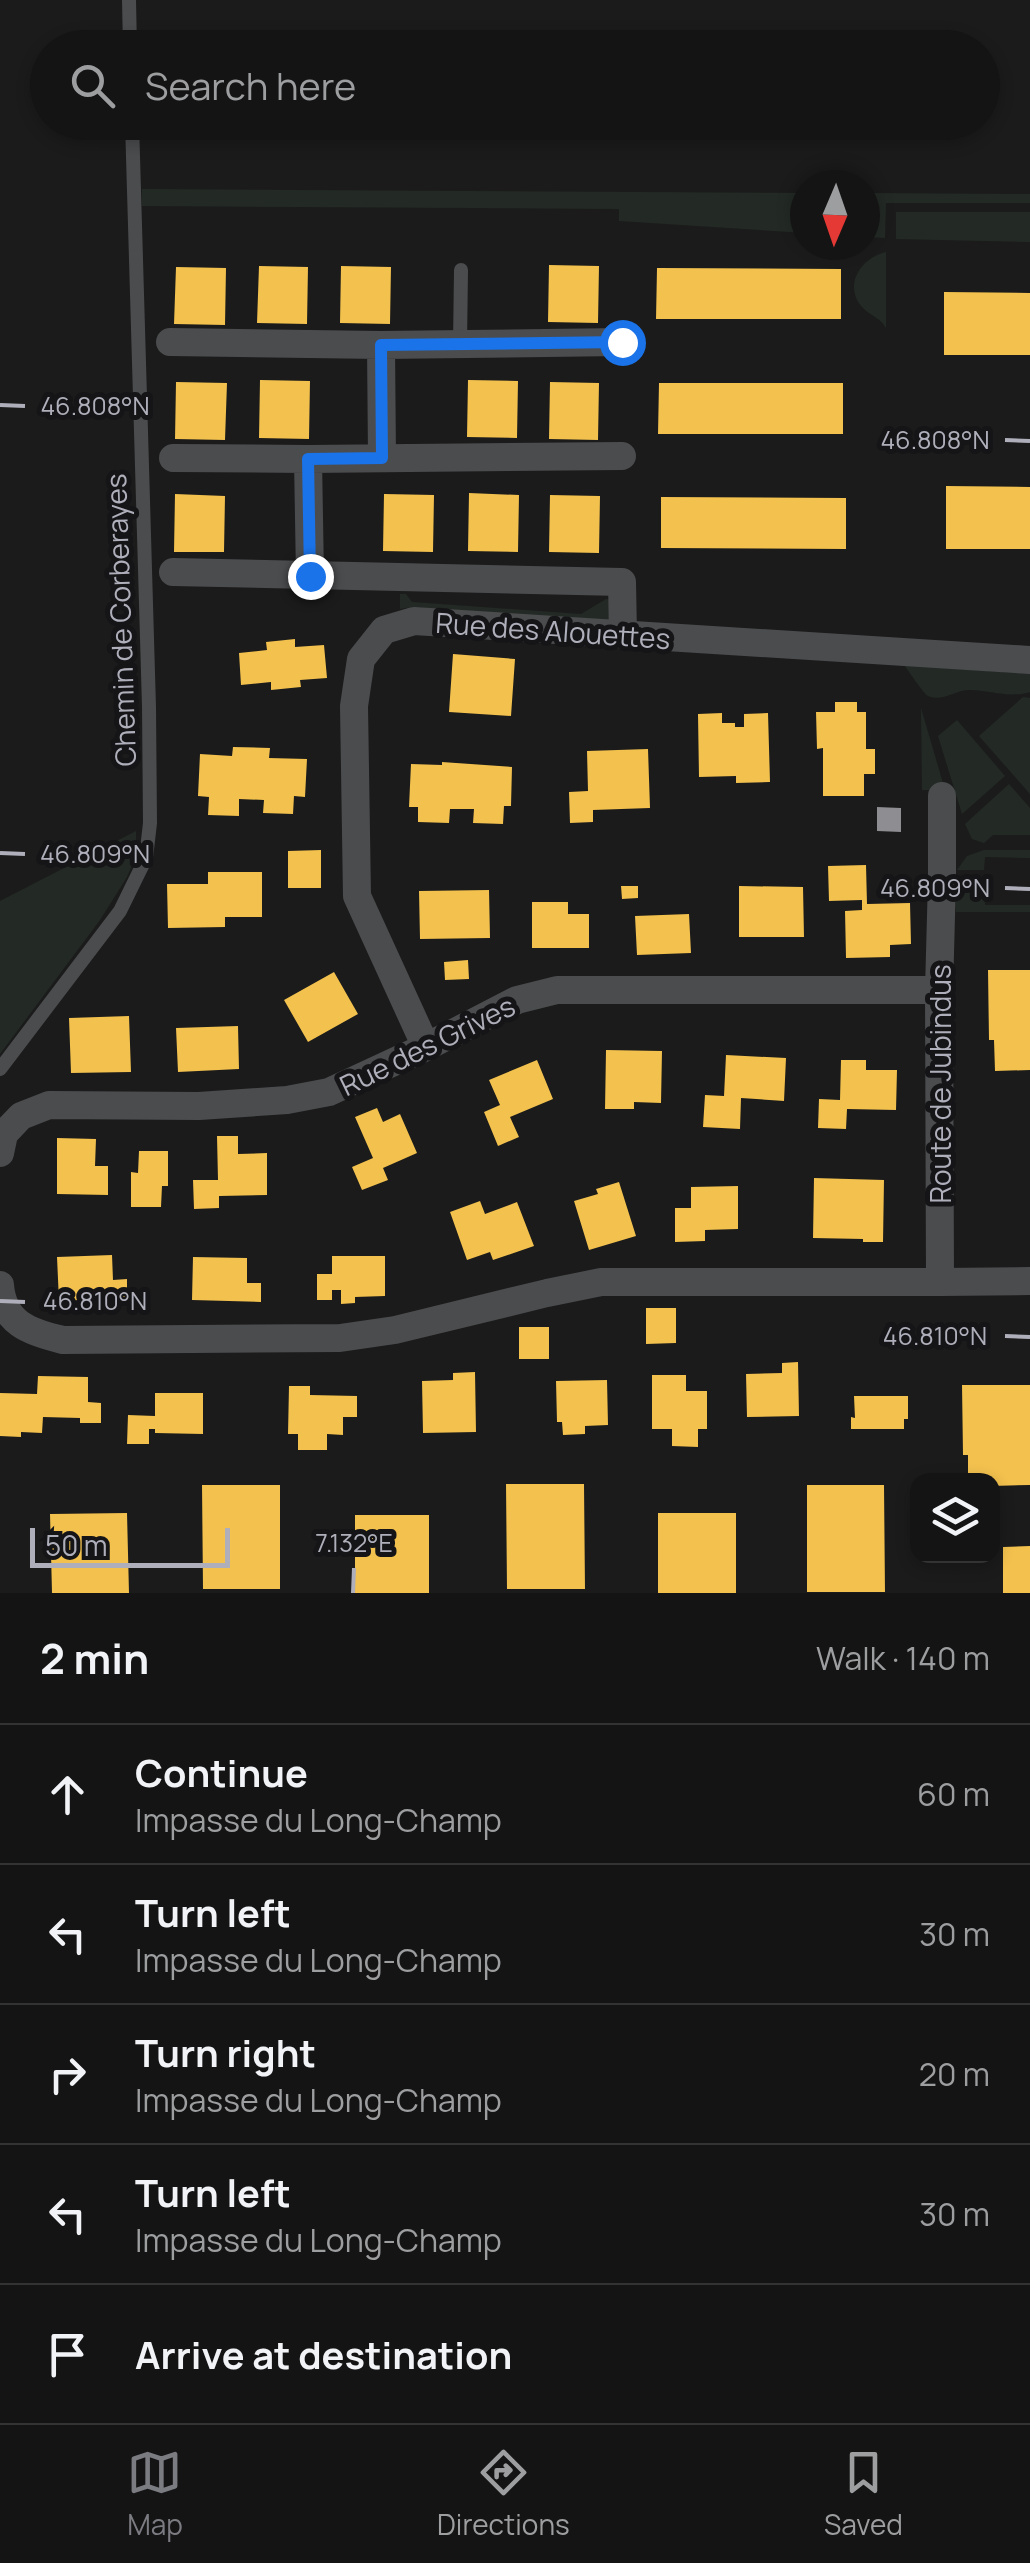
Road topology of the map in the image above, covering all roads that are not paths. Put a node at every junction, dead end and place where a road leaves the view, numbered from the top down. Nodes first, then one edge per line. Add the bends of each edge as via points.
1 (129, 0) edge
2 (130, 30) edge
3 (132, 140) edge
4 (461, 270) dead end
5 (170, 342) dead end
6 (622, 342) dead end
7 (460, 344) junction
8 (381, 345) junction
9 (622, 456) dead end
10 (174, 458) dead end
11 (382, 458) junction
12 (308, 459) junction
13 (172, 572) dead end
14 (310, 576) junction
15 (624, 635) junction
16 (1030, 660) edge
17 (942, 796) dead end
18 (939, 990) junction
19 (426, 1046) junction
20 (0, 1069) edge
21 (0, 1153) edge
22 (1030, 1281) edge
23 (940, 1282) junction
24 (0, 1284) edge

1 - 2 lane
3 - 20 lane, Chemin de Corberayes via 146,858 120,912
4 - 7 lane
5 - 8 street
6 - 7 street
7 - 8 street
8 - 11 street
9 - 11 street
10 - 12 street
11 - 12 street
12 - 14 street
13 - 14 street
14 - 15 street via 622,582
15 - 16 street, Rue des Alouettes
15 - 19 street, Rue des Alouettes via 414,621 384,630 361,659 354,706 357,896
17 - 18 street, Route de Jubindus
18 - 19 street, Rue des Grives via 557,990 517,1000
18 - 23 street, Route de Jubindus
19 - 21 street, Rue des Grives via 329,1092 287,1100 50,1105 21,1116 4,1134
22 - 23 street
23 - 24 street via 601,1282 340,1338 63,1340 32,1333 10,1316

